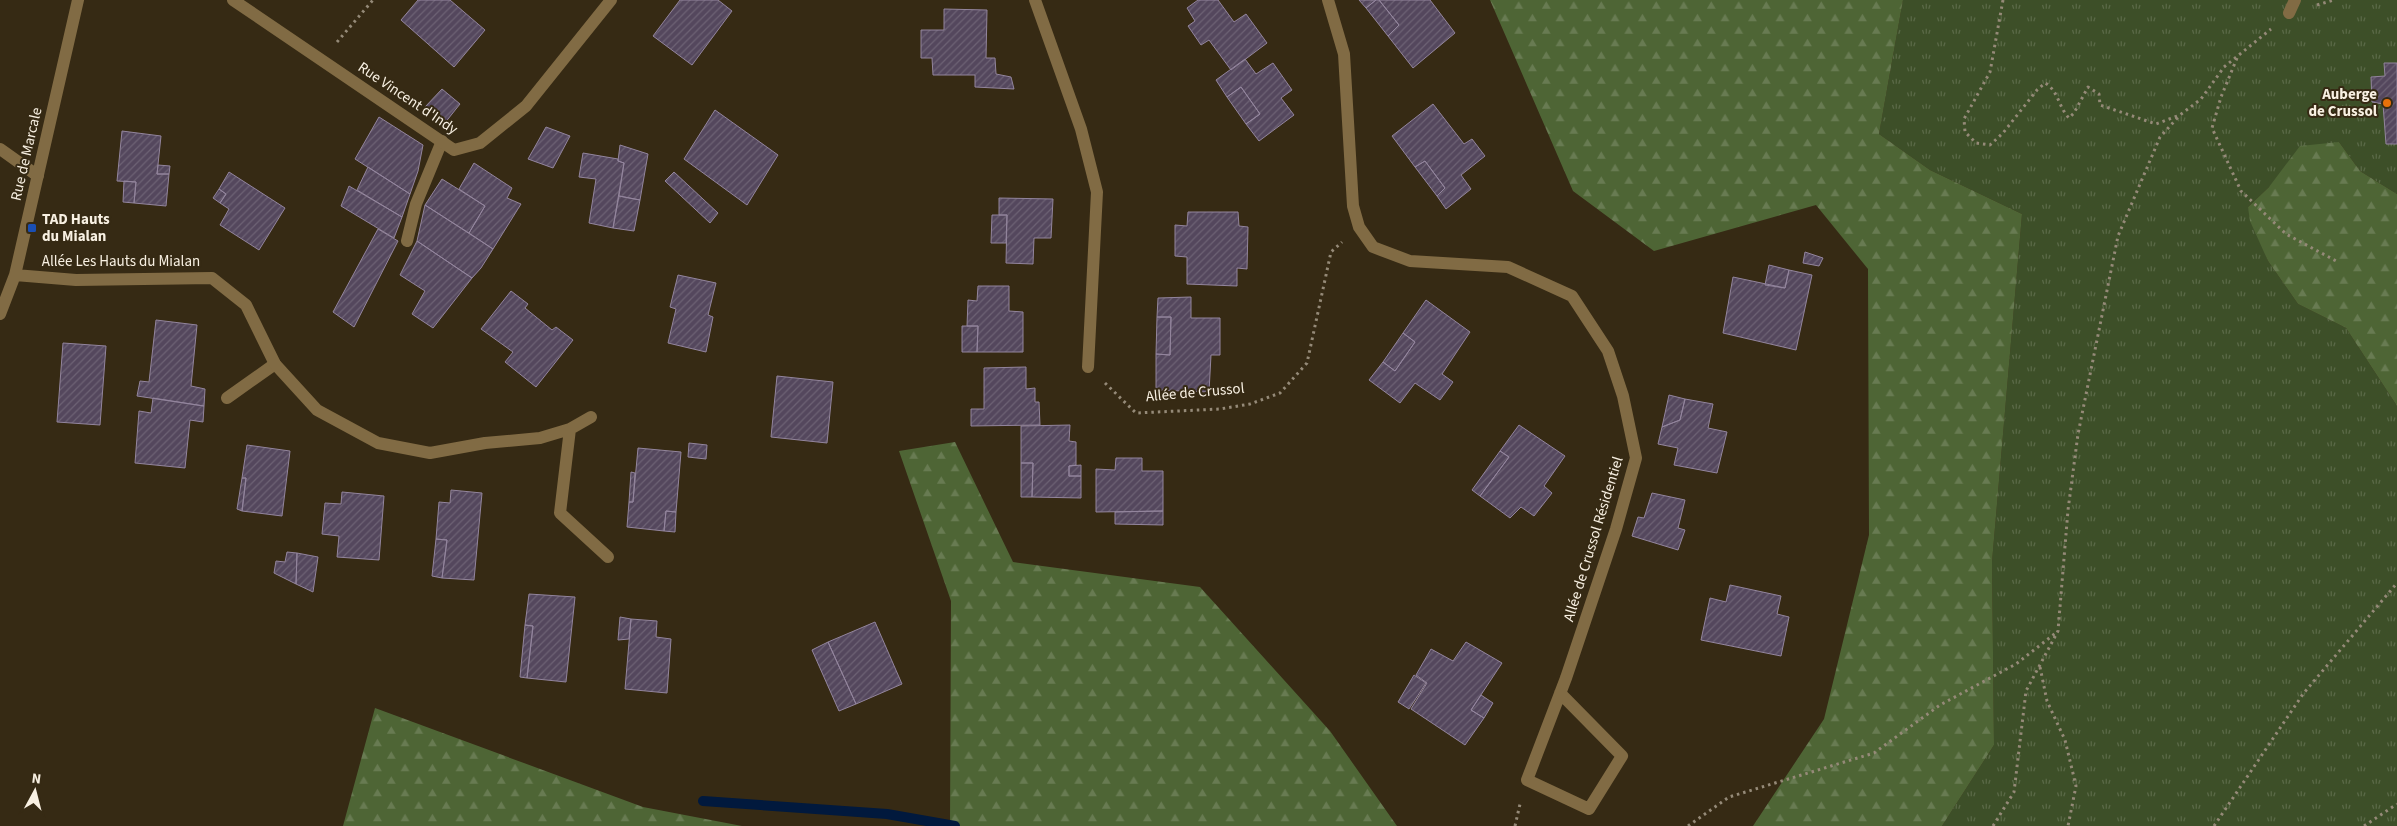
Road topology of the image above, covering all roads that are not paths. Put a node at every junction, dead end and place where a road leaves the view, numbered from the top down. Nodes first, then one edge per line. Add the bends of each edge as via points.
1 (78, 0) edge
2 (234, 0) edge
3 (611, 0) edge
4 (1035, 0) edge
5 (1328, 0) edge
6 (2295, 0) edge
7 (2290, 13) road end
8 (442, 141) junction
9 (0, 149) edge
10 (38, 176) junction
11 (407, 241) dead end
12 (15, 275) junction
13 (0, 314) edge
14 (275, 364) junction
15 (1088, 367) road end
16 (227, 398) dead end
17 (591, 417) dead end
18 (570, 429) junction
19 (608, 557) dead end
20 (1560, 693) junction

1 - 10 street, Rue de Marcale
2 - 8 street, Rue Vincent d'Indy
3 - 8 street, Rue Vincent d'Indy via 526,106 480,143 454,150
4 - 15 street via 1081,129 1097,192
5 - 20 street, Allée de Crussol Résidentiel via 1344,54 1353,206 1359,227 1373,248 1410,261 1508,268 1572,296 1608,351 1623,396 1636,458 1616,529
6 - 7 street
8 - 11 street via 416,204
9 - 10 street
10 - 12 street, Rue de Marcale
12 - 13 street, Rue de Marcale
12 - 14 street, Allée Les Hauts du Mialan via 76,280 212,278 246,305
14 - 16 street
14 - 18 street, Allée Les Hauts du Mialan via 317,410 378,443 430,453 540,438
17 - 18 street, Allée Les Hauts du Mialan
18 - 19 street via 560,513
20 - 20 street, Allée de Crussol Résidentiel via 1527,780 1589,809 1622,756

